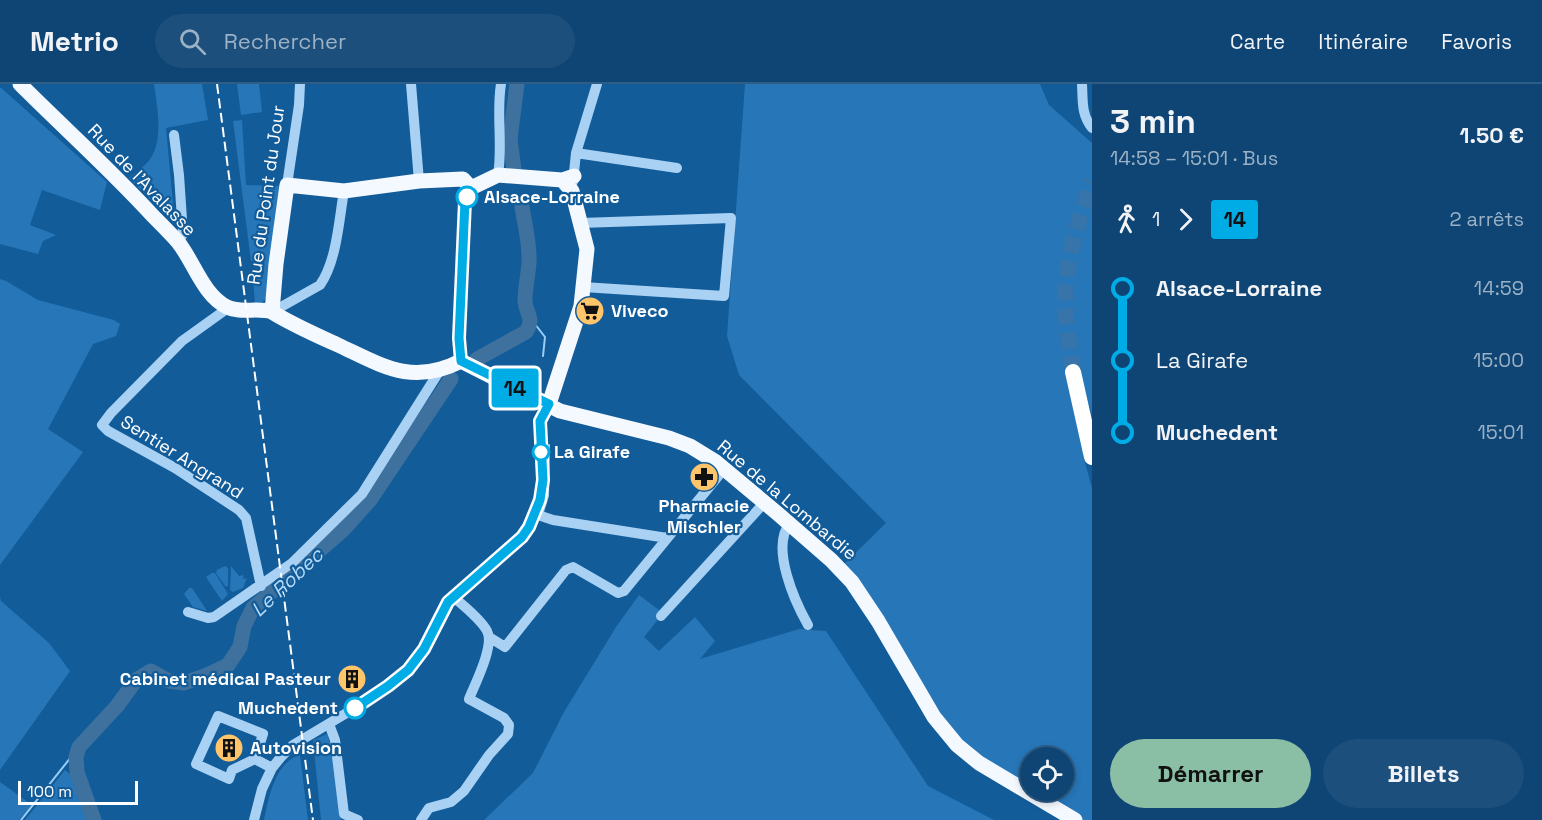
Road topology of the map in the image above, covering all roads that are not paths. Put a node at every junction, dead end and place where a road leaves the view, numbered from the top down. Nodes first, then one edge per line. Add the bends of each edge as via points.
1 (20, 84) edge
2 (300, 84) edge
3 (411, 84) edge
4 (501, 84) edge
5 (597, 84) edge
6 (1082, 84) edge
7 (1092, 128) edge
8 (174, 135) dead end
9 (576, 153) junction
10 (677, 168) dead end
11 (498, 176) junction
12 (419, 180) junction
13 (569, 182) junction
14 (287, 185) junction
15 (471, 188) junction
16 (345, 191) junction
17 (580, 223) junction
18 (178, 242) junction
19 (583, 287) junction
20 (228, 308) junction
21 (272, 312) junction
22 (461, 361) junction
23 (440, 370) junction
24 (1073, 372) tunnel mouth
25 (549, 404) junction
26 (1092, 457) edge
27 (724, 469) junction
28 (765, 502) junction
29 (535, 514) junction
30 (790, 524) junction
31 (667, 538) junction
32 (261, 586) junction
33 (454, 597) junction
34 (188, 612) dead end
35 (661, 616) dead end
36 (808, 626) dead end
37 (489, 637) junction
38 (329, 724) junction
39 (255, 759) junction
40 (272, 768) junction
41 (254, 820) edge
42 (358, 820) edge
43 (421, 820) edge
44 (1076, 820) edge

1 - 18 main road, Rue de l'Avalasse
2 - 14 street, Rue du Point du Jour
3 - 12 street
4 - 11 street
5 - 9 street
6 - 7 street via 1082,109
8 - 18 street via 183,234
9 - 10 street
9 - 13 street
11 - 13 main road
11 - 15 main road
12 - 15 main road via 462,179
12 - 16 main road
13 - 17 main road
14 - 16 main road
14 - 21 main road, Rue du Point du Jour
15 - 22 street via 465,201
16 - 21 street via 324,279
17 - 19 main road via 587,249
17 - 19 street via 731,218 724,296
18 - 20 main road, Rue de l'Avalasse via 209,291
19 - 25 main road via 581,306
20 - 21 main road
20 - 32 street, Sentier Angrand via 182,341 102,425 175,468 246,518
21 - 23 main road via 384,367 413,373
22 - 23 main road
22 - 25 main road, Rue de la Lombardie
23 - 32 street via 362,494 292,563
24 - 26 highway
25 - 27 main road, Rue de la Lombardie via 572,414 681,442
25 - 29 street via 540,421 543,480
27 - 28 main road, Rue de la Lombardie
27 - 31 street
28 - 30 main road, Rue de la Lombardie
28 - 35 street
29 - 31 street
29 - 33 street via 522,537
30 - 36 street via 783,535 783,557 798,608
30 - 44 main road, Rue de la Lombardie via 843,571 861,593 945,733 979,764
31 - 37 street via 624,591 618,593 573,567 566,570 505,647
32 - 34 street via 214,617
33 - 37 street via 486,628
33 - 38 street via 408,670
37 - 43 street via 487,653 469,699 504,718 509,725 508,734 464,791 451,802 429,808
38 - 40 street via 293,745
38 - 42 street via 335,740 344,814
39 - 39 street via 232,771 229,779 196,764 218,716 263,734
39 - 40 street
40 - 41 street

